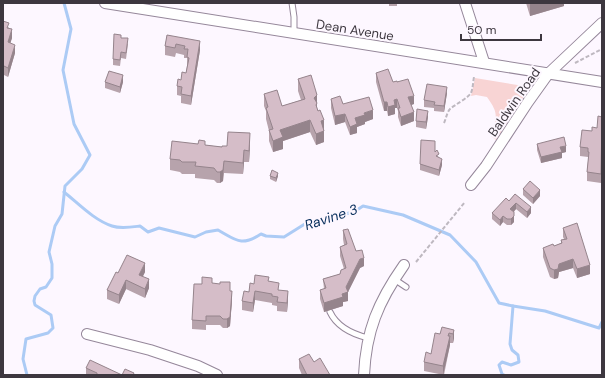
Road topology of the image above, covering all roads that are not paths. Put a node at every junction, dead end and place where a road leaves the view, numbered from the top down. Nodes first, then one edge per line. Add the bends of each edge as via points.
1 (104, 3) edge
2 (292, 3) edge
3 (465, 3) edge
4 (602, 23) edge
5 (294, 33) junction
6 (484, 62) junction
7 (548, 74) junction
8 (602, 82) edge
9 (471, 185) dead end
10 (404, 265) dead end
11 (394, 279) junction
12 (406, 287) dead end
13 (330, 312) dead end
14 (87, 334) dead end
15 (368, 338) junction
16 (217, 375) edge
17 (364, 375) edge

1 - 5 street, Dean Avenue
2 - 5 lane
3 - 6 street
4 - 7 street, Baldwin Road
5 - 6 street, Dean Avenue
6 - 7 street, Dean Avenue
7 - 8 street, Dean Avenue
7 - 9 street, Baldwin Road
10 - 11 street
11 - 12 lane
11 - 15 street via 383,298
13 - 15 lane via 342,328
14 - 16 street via 150,350
15 - 17 street

